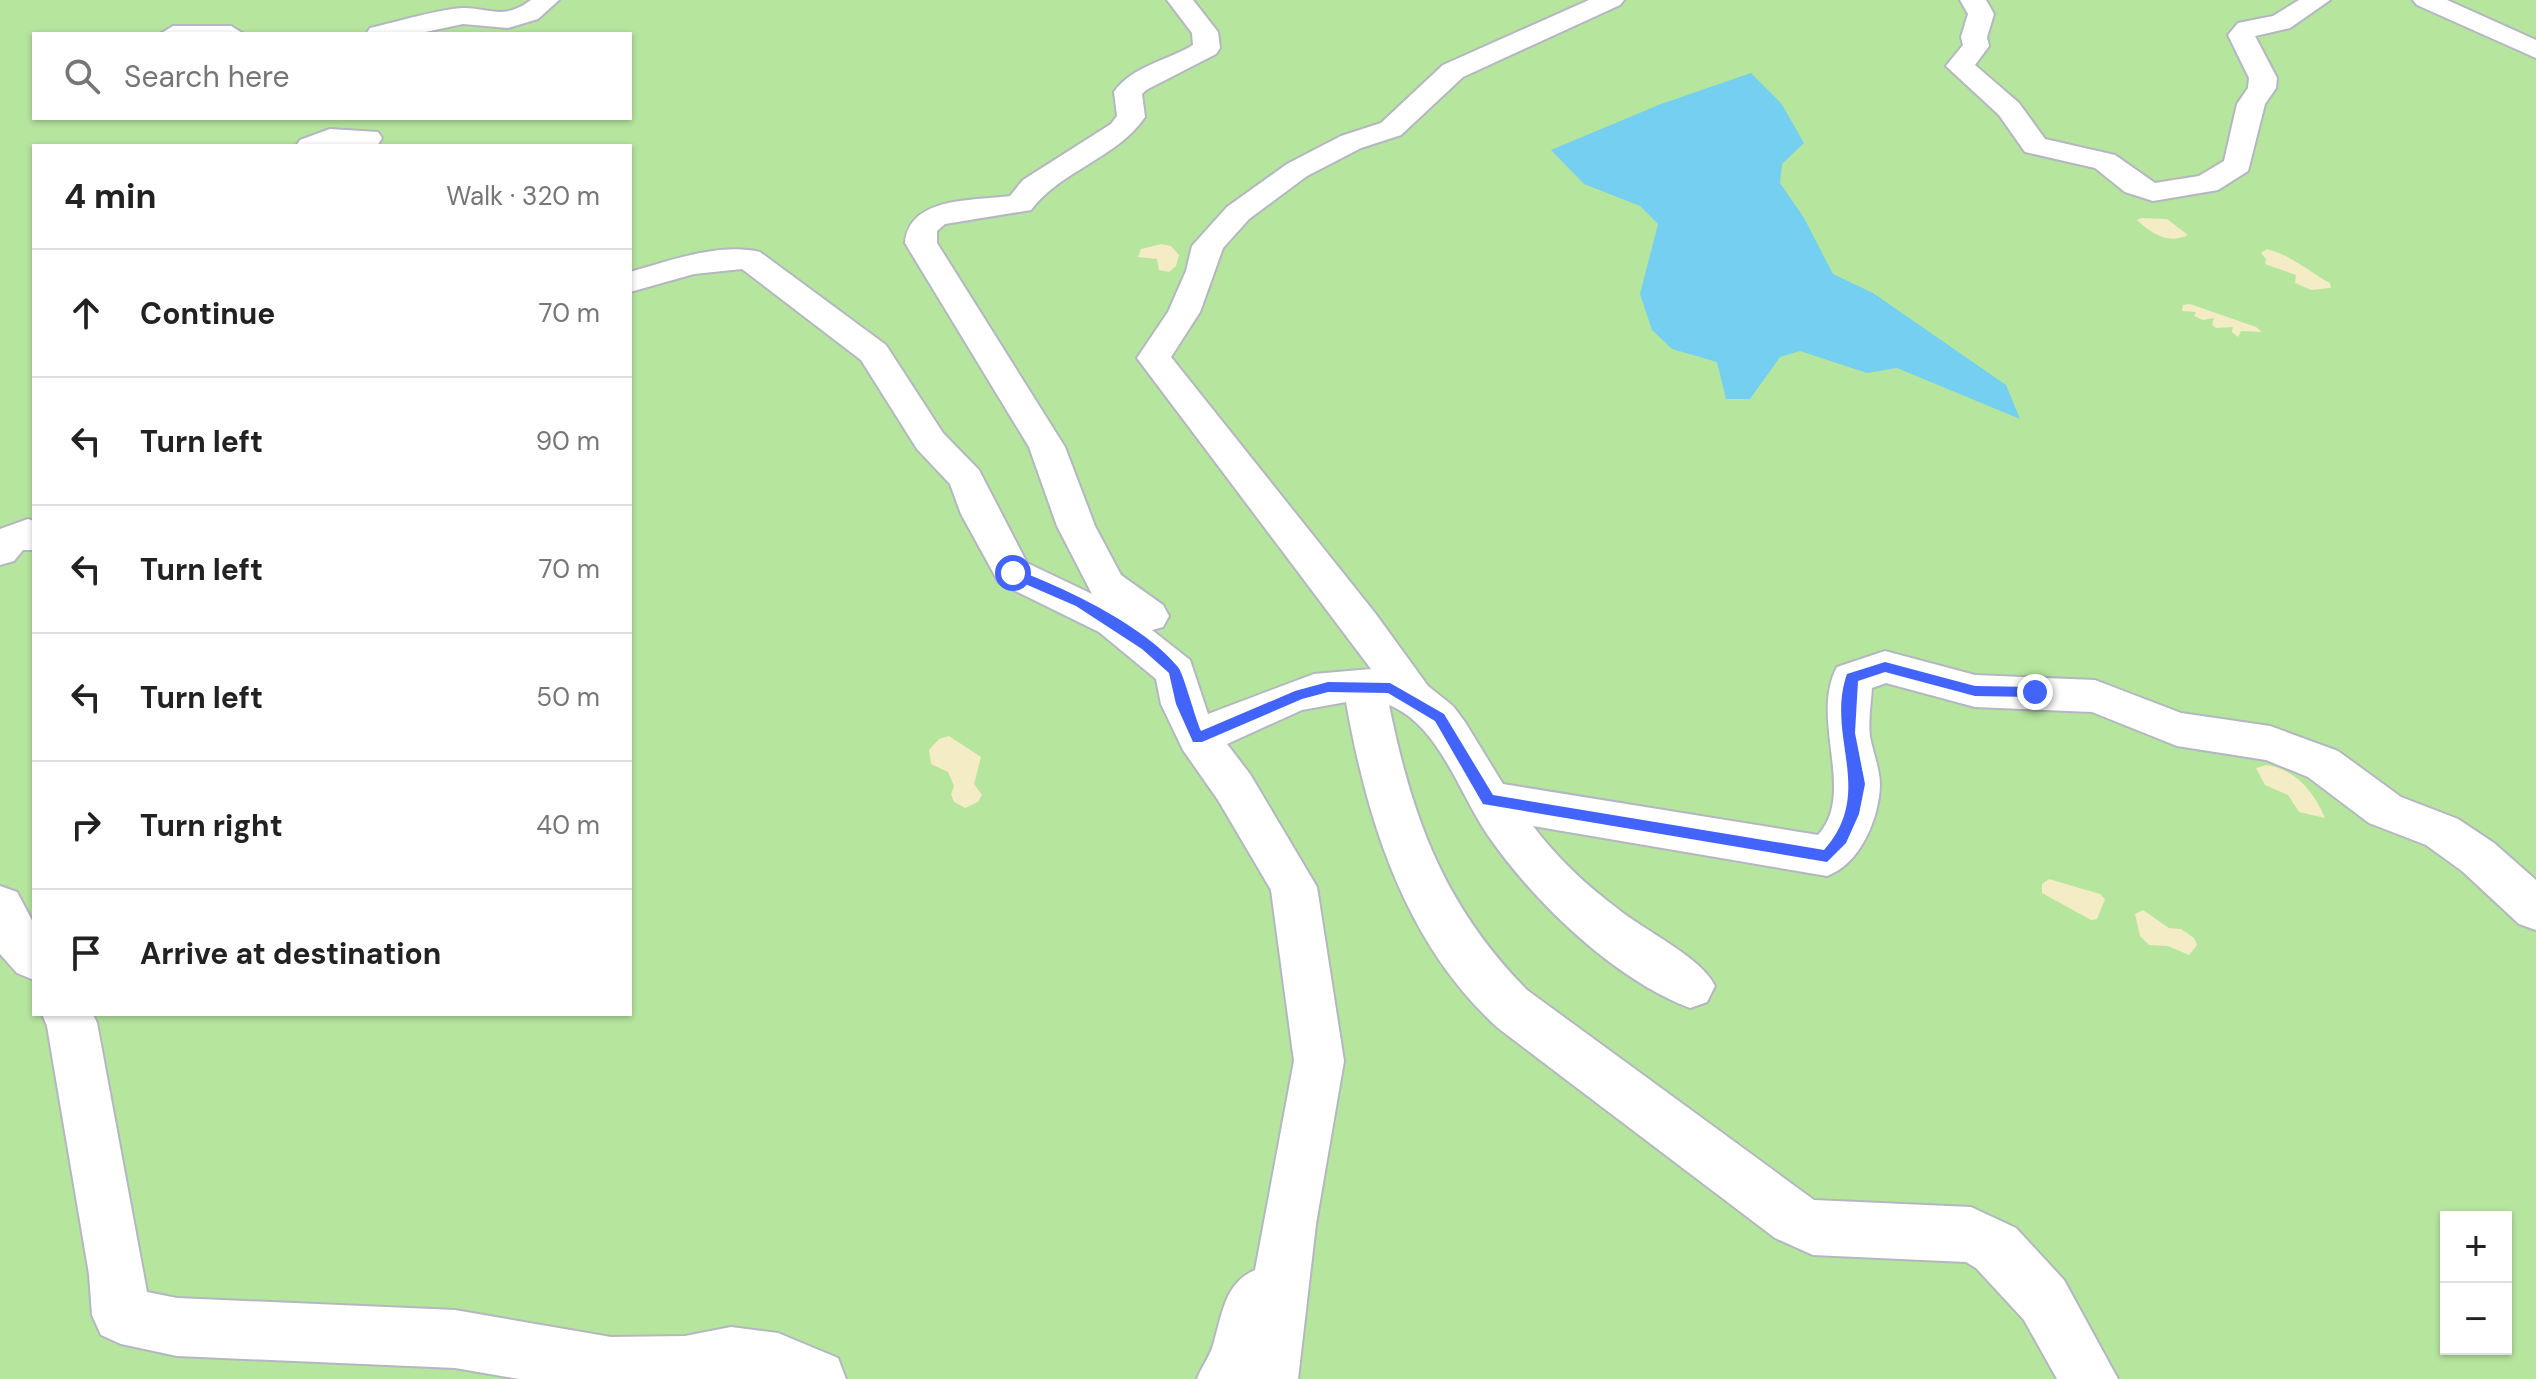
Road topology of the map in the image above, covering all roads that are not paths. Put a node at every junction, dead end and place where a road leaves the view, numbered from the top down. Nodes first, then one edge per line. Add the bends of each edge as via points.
1 (546, 0) edge
2 (1180, 0) edge
3 (1611, 0) edge
4 (1973, 0) edge
5 (2317, 0) edge
6 (2426, 0) edge
7 (513, 19) junction
8 (388, 32) edge
9 (490, 32) edge
10 (2536, 50) edge
11 (379, 120) edge
12 (292, 141) edge
13 (358, 142) edge
14 (632, 281) edge
15 (32, 535) edge
16 (0, 551) edge
17 (1175, 671) junction
18 (1364, 686) junction
19 (1414, 699) junction
20 (1198, 738) junction
21 (1488, 800) junction
22 (0, 907) edge
23 (2536, 909) edge
24 (32, 956) edge
25 (1690, 986) dead end
26 (68, 1016) edge
27 (1282, 1274) junction
28 (817, 1379) edge
29 (1226, 1379) edge
30 (1269, 1379) edge
31 (2089, 1379) edge

1 - 7 lane
2 - 17 lane via 1205,32 1207,48 1142,77 1128,92 1131,117 1121,130 1034,186 1020,204 935,216 922,229 921,243 1047,447 1076,526 1107,585 1149,615
3 - 19 lane via 1453,71 1391,129 1351,142 1297,170 1238,213 1208,246 1184,312 1154,358
4 - 5 lane via 1981,14 1976,46 1960,66 2009,109 2035,146 2105,161 2136,186 2153,192 2207,184 2238,165 2251,104 2263,78 2241,35 2281,22
6 - 10 lane
7 - 8 lane via 477,21 464,16
7 - 9 lane
11 - 13 lane via 360,127
12 - 13 lane
14 - 17 lane via 692,265 749,259 787,286 874,353 930,441 966,479 1013,573 1113,621
15 - 16 lane via 9,540
17 - 20 lane via 1182,704
18 - 19 lane via 1390,688
18 - 20 lane via 1299,694
18 - 31 lane via 1406,852 1430,908 1467,962 1509,1007 1703,1148 1790,1219 1813,1228 1971,1235 1996,1248 2044,1300
19 - 21 lane via 1440,717
20 - 27 lane via 1294,887 1319,1061
21 - 23 lane via 1827,856 1852,814 1858,784 1848,733 1852,678 1885,667 1975,691 2095,696 2177,729 2270,743 2323,764 2385,810 2442,832
21 - 25 lane via 1549,877 1627,947
22 - 24 lane via 10,931
26 - 28 lane via 121,1315 177,1327 455,1339 611,1366 685,1365 731,1356 778,1362
27 - 29 lane via 1248,1315 1239,1362
27 - 30 lane

